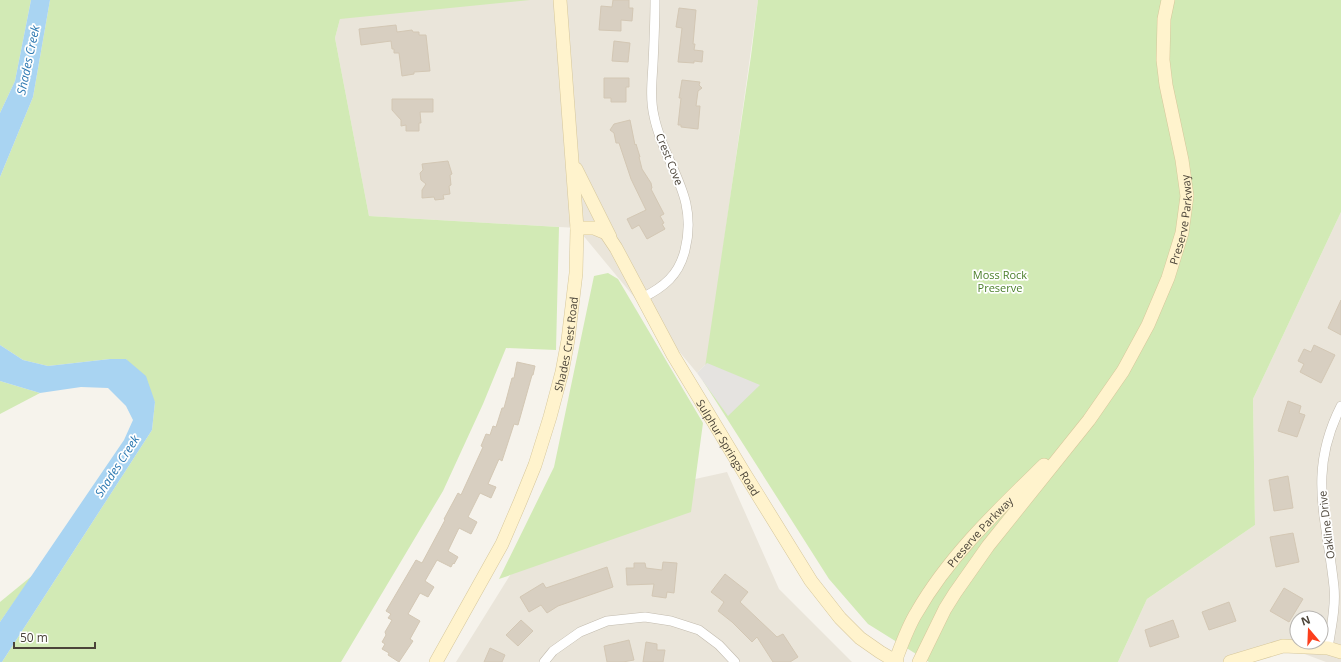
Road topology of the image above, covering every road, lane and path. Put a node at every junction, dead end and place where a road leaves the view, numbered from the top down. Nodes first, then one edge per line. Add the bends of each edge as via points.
1 (560, 0) edge
2 (655, 0) edge
3 (1168, 0) edge
4 (573, 163) junction
5 (577, 228) junction
6 (616, 248) junction
7 (642, 298) junction
8 (1341, 406) edge
9 (1089, 420) junction
10 (1335, 650) edge
11 (436, 662) edge
12 (544, 662) edge
13 (735, 662) edge
14 (896, 662) edge
15 (920, 662) edge
16 (1230, 662) edge

1 - 4 street, Shades Crest Road
2 - 7 street, Crest Cove via 652,82 654,116 665,151 685,197 689,224 678,269 663,286
3 - 9 street, Preserve Parkway via 1164,19 1164,60 1166,85 1187,196 1182,233 1168,278 1148,325 1123,370
4 - 5 street, Shades Crest Road
4 - 6 street
5 - 6 street, Sulphur Springs Road via 594,228 606,233
5 - 11 street, Shades Crest Road via 568,340 539,451 502,544
6 - 7 street, Sulphur Springs Road
7 - 14 street, Sulphur Springs Road via 703,406 811,581 840,618 860,638
8 - 10 street, Oakline Drive via 1327,440 1321,476 1323,513 1334,589
9 - 14 street, Preserve Parkway via 997,511 955,557 916,613
9 - 15 street, Preserve Parkway via 988,546 945,609
10 - 16 street via 1283,646
12 - 13 street via 553,651 580,632 607,621 645,617 671,621 700,630

